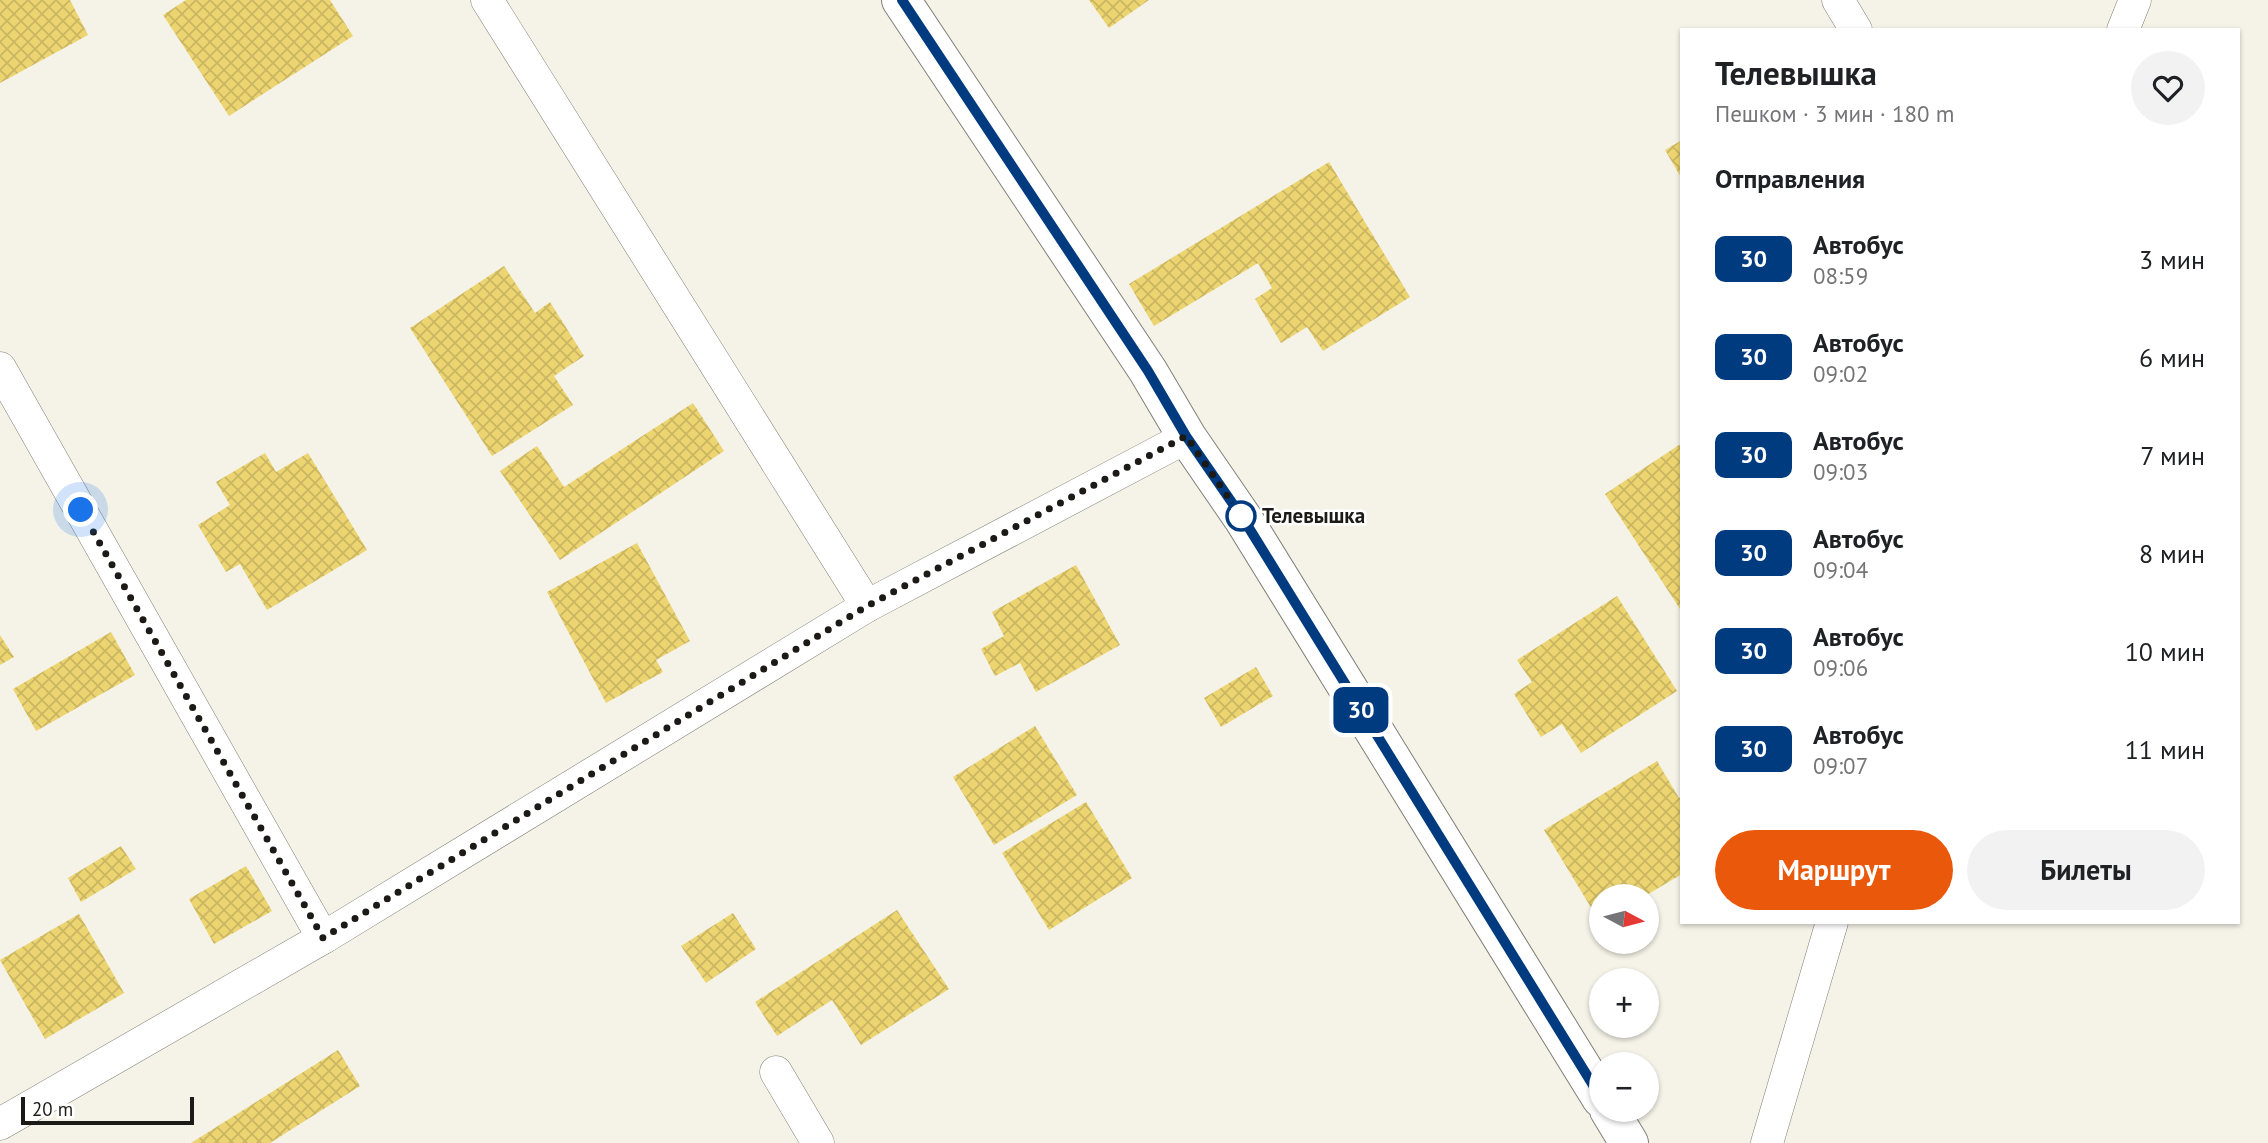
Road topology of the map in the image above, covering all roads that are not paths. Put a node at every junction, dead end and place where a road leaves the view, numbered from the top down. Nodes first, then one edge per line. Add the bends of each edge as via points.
1 (487, 0) edge
2 (901, 0) edge
3 (1838, 0) edge
4 (2135, 0) edge
5 (1855, 28) edge
6 (2124, 28) edge
7 (0, 368) edge
8 (1186, 436) junction
9 (867, 606) junction
10 (1831, 924) edge
11 (323, 938) junction
12 (776, 1072) dead end
13 (1589, 1079) edge
14 (1616, 1122) edge
15 (0, 1124) edge
16 (818, 1143) edge
17 (1629, 1143) edge
18 (1767, 1143) edge

1 - 9 lane
2 - 8 street via 1148,371
3 - 5 lane
4 - 6 lane
7 - 11 lane
8 - 9 lane
8 - 13 street via 1244,520
9 - 11 lane
10 - 18 lane
11 - 15 lane
12 - 16 lane
14 - 17 street

